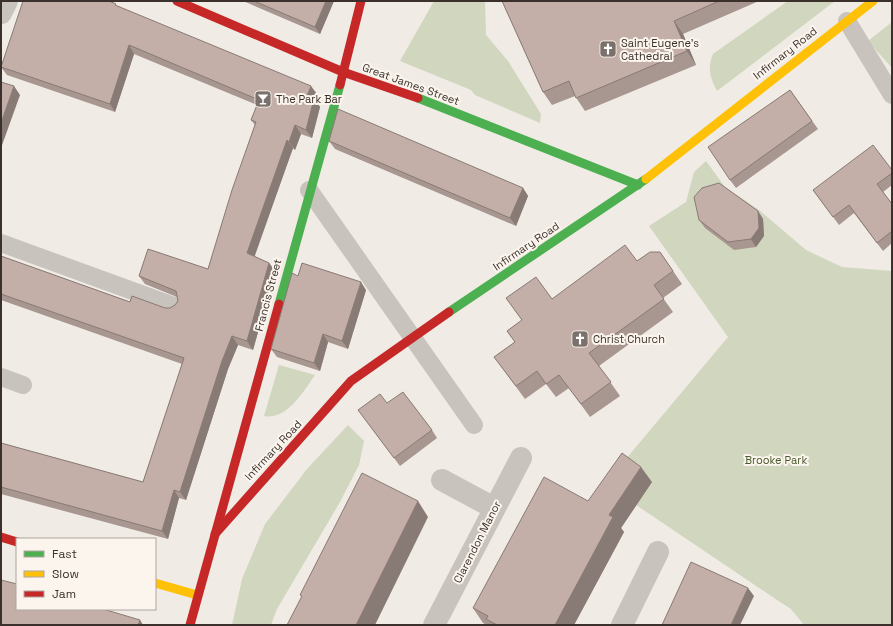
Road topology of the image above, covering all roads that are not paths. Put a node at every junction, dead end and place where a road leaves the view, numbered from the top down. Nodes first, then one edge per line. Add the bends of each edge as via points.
1 (6, 1) edge
2 (178, 1) edge
3 (361, 1) edge
4 (873, 1) edge
5 (1, 13) edge
6 (847, 21) junction
7 (343, 72) junction
8 (892, 95) edge
9 (638, 185) junction
10 (309, 190) junction
11 (1, 243) edge
12 (174, 306) edge
13 (412, 336) junction
14 (1, 377) edge
15 (23, 385) dead end
16 (474, 425) dead end
17 (521, 458) dead end
18 (442, 480) dead end
19 (494, 508) junction
20 (215, 534) junction
21 (1, 537) edge
22 (16, 542) edge
23 (658, 552) dead end
24 (156, 583) edge
25 (198, 595) junction
26 (190, 625) edge
27 (434, 625) edge
28 (622, 625) edge

1 - 5 street
2 - 7 main road, Great James Street
3 - 7 main road, Francis Street
4 - 6 main road, Infirmary Road
6 - 8 lane
6 - 9 main road, Infirmary Road
7 - 9 main road, Great James Street via 402,92
7 - 10 main road, Francis Street
9 - 13 main road, Infirmary Road
10 - 13 lane
10 - 20 main road, Francis Street
11 - 12 lane
13 - 16 lane
13 - 20 main road, Infirmary Road via 351,381
14 - 15 lane
17 - 19 street, Clarendon Manor
18 - 19 street
19 - 27 street, Clarendon Manor
20 - 25 main road, Francis Street
21 - 22 main road
23 - 28 street
24 - 25 main road
25 - 26 main road, Francis Street

